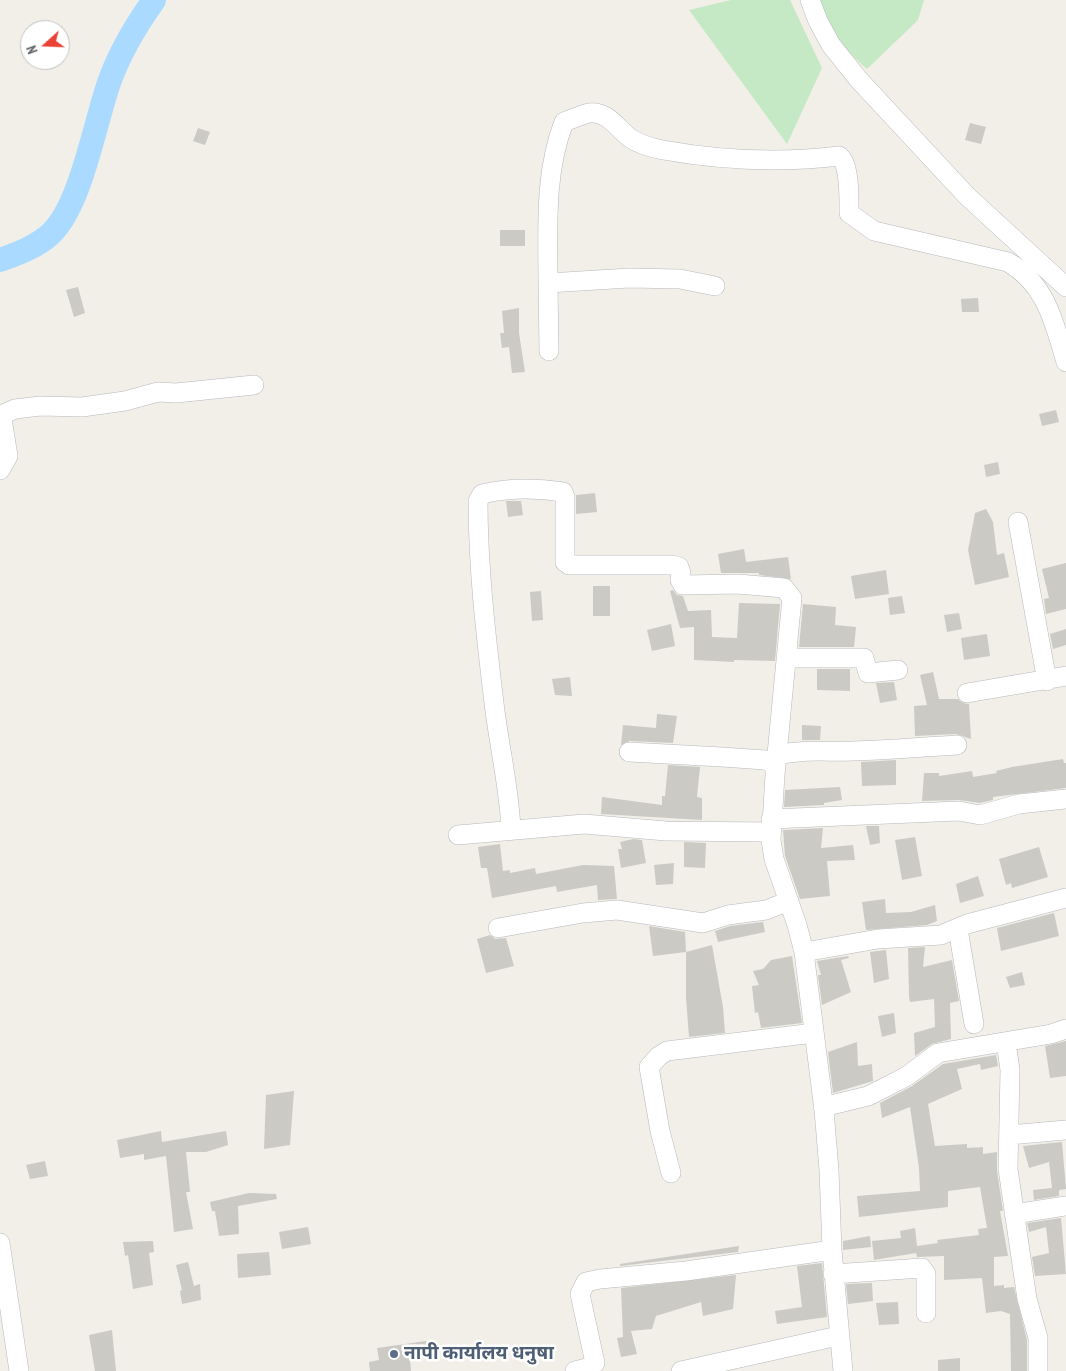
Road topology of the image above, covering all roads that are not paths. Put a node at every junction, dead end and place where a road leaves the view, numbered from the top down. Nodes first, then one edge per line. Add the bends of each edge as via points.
1 (810, 0) edge
2 (1030, 265) junction
3 (548, 283) junction
4 (715, 286) dead end
5 (1066, 286) edge
6 (549, 350) dead end
7 (1066, 362) edge
8 (254, 385) dead end
9 (0, 470) edge
10 (1018, 522) dead end
11 (786, 658) junction
12 (898, 670) dead end
13 (1066, 676) edge
14 (1047, 681) junction
15 (967, 694) dead end
16 (956, 745) dead end
17 (629, 752) dead end
18 (776, 760) junction
19 (1066, 799) edge
20 (771, 825) junction
21 (512, 829) junction
22 (458, 835) dead end
23 (1066, 898) edge
24 (789, 901) junction
25 (498, 928) dead end
26 (958, 929) junction
27 (804, 952) junction
28 (974, 1024) dead end
29 (1066, 1029) edge
30 (814, 1033) junction
31 (1006, 1042) junction
32 (823, 1108) junction
33 (1066, 1130) edge
34 (1009, 1135) junction
35 (671, 1173) dead end
36 (1066, 1206) edge
37 (1014, 1214) junction
38 (0, 1243) edge
39 (832, 1250) junction
40 (834, 1274) junction
41 (926, 1313) dead end
42 (838, 1336) junction
43 (19, 1371) edge
44 (575, 1371) edge
45 (681, 1371) edge
46 (843, 1371) edge
47 (1038, 1371) edge

1 - 2 street via 831,45
2 - 3 street via 874,231 850,213 846,168 838,156 812,159 713,158 662,150 631,138 607,116 590,113 564,122 558,136 549,190
2 - 5 street
2 - 7 street via 1055,324
3 - 4 street via 629,278 680,279
3 - 6 street
8 - 9 street via 158,392 125,401 40,406 6,412 2,419 8,456
10 - 14 street
11 - 12 street via 864,658 868,673
11 - 18 street
11 - 21 street via 792,598 784,588 738,584 683,585 679,567 672,565 568,565 563,492 543,488 482,494 478,501 480,574 494,706
13 - 14 street
14 - 15 street
16 - 18 street via 873,751 802,750
17 - 18 street
18 - 20 street
19 - 20 street via 1019,804 980,815 959,811
20 - 21 street via 666,831 584,824
20 - 24 street via 774,859
21 - 22 street
23 - 26 street
24 - 25 street via 766,910 728,915 703,923 617,910
24 - 27 street
26 - 27 street via 941,935 878,939
26 - 28 street
27 - 30 street
29 - 31 street
30 - 32 street
30 - 35 street via 667,1052 659,1056 649,1068
31 - 32 street via 938,1053 907,1076 868,1096
31 - 34 street via 1010,1070
32 - 39 street
33 - 34 street
34 - 37 street via 1008,1169
36 - 37 street
37 - 47 street via 1027,1299 1038,1338
38 - 43 street
39 - 40 street
39 - 44 street via 586,1282 580,1294 595,1363
40 - 41 street via 922,1268 926,1274
40 - 42 street
42 - 45 street
42 - 46 street

